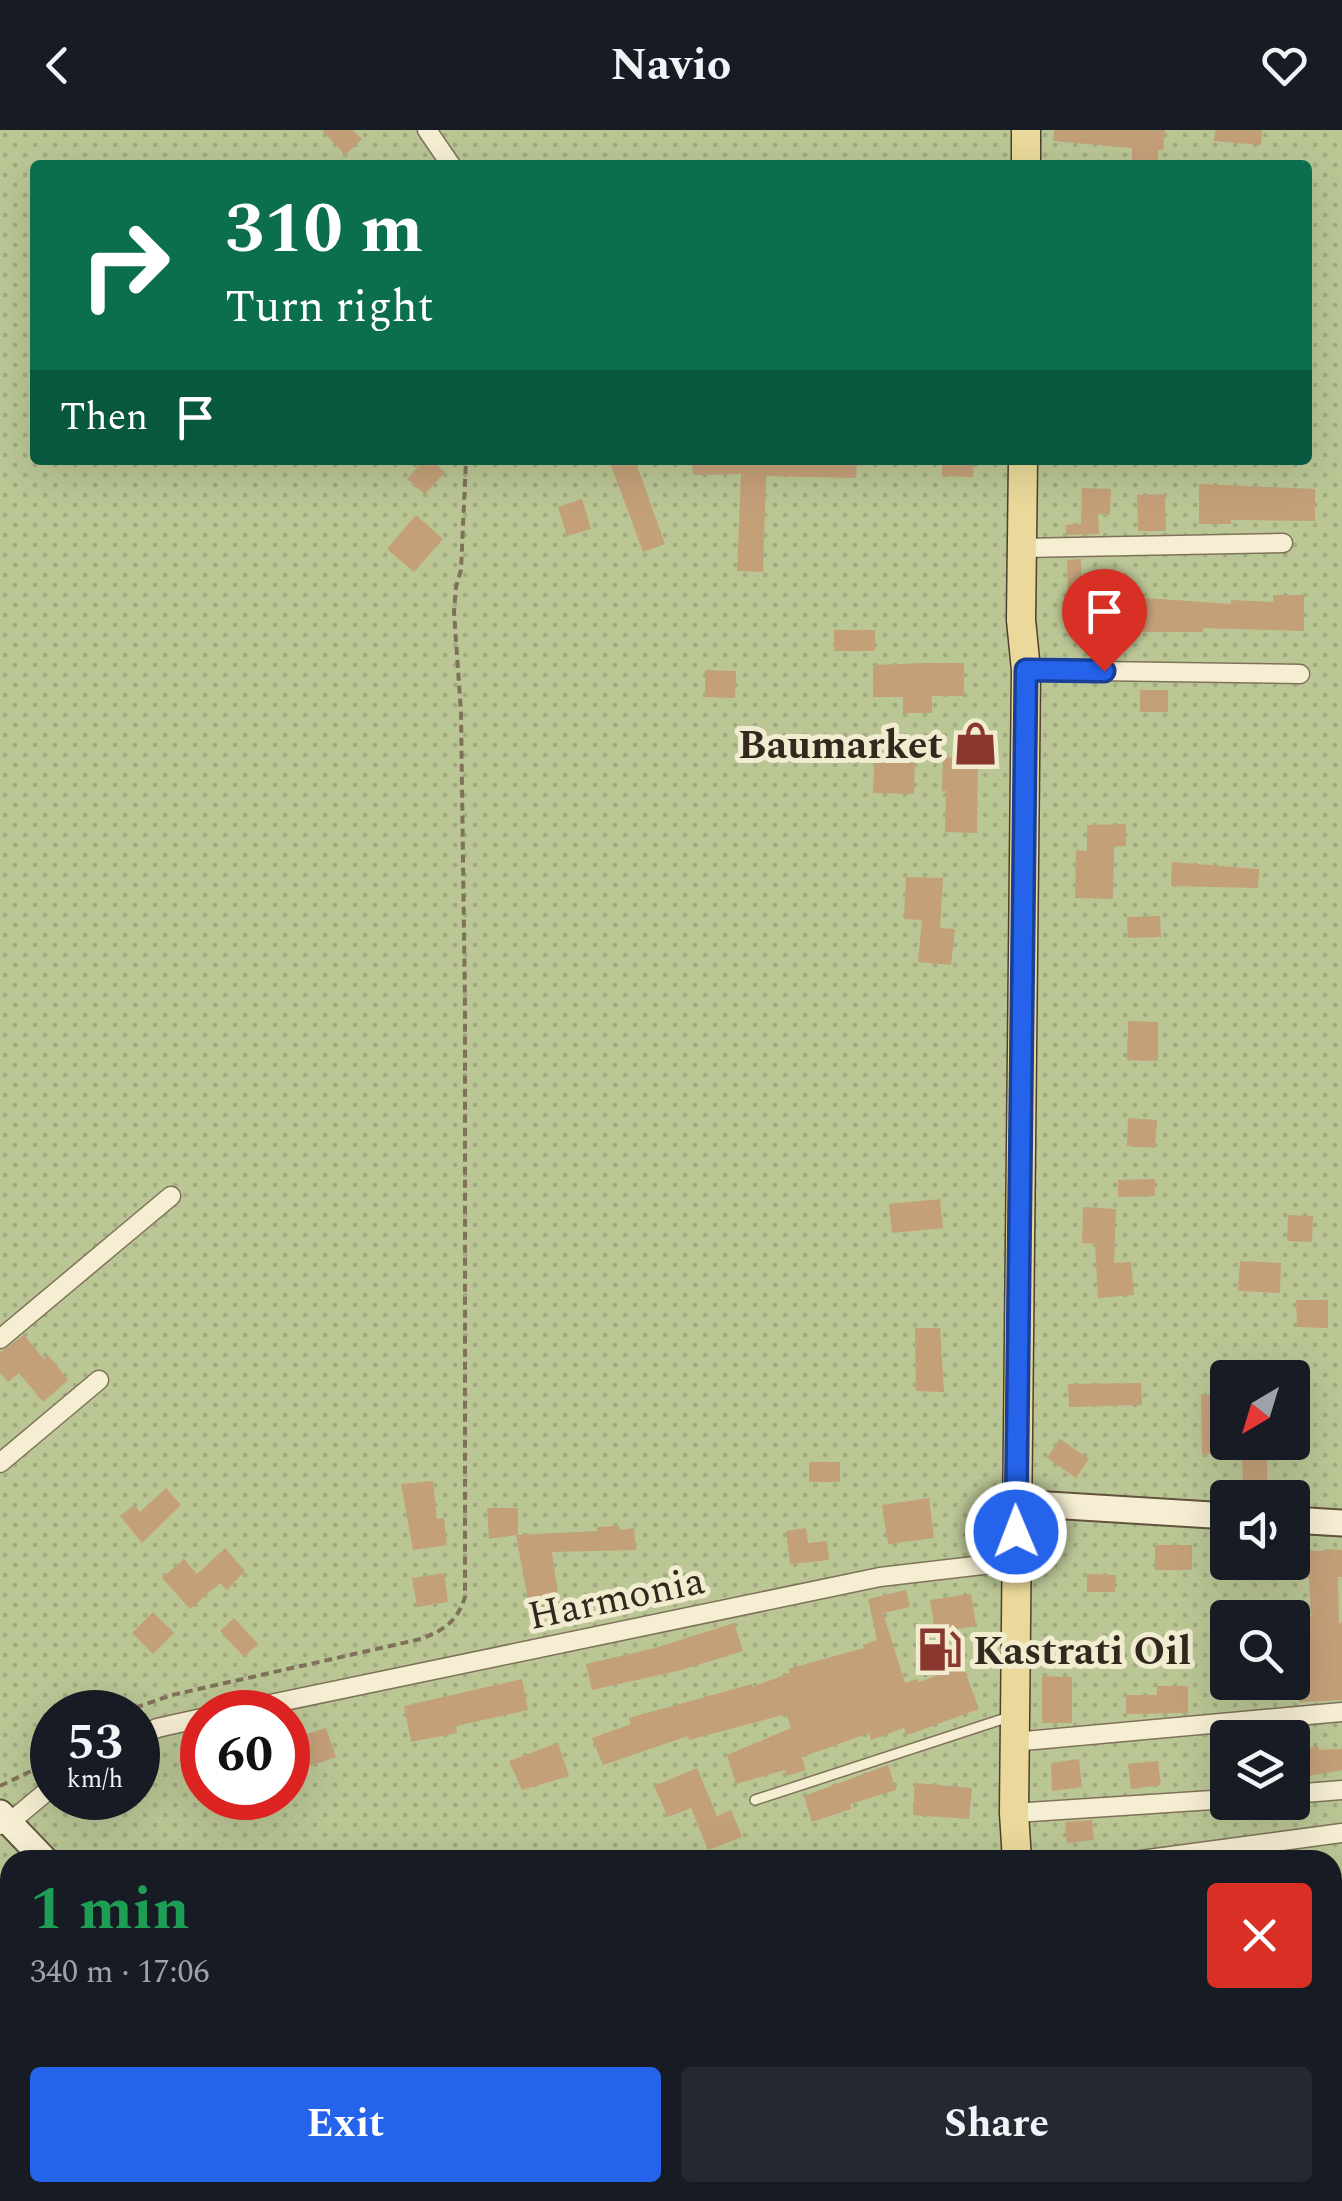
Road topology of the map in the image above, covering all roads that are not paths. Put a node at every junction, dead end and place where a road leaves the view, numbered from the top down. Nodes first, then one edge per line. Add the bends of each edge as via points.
1 (427, 130) edge
2 (1026, 130) edge
3 (448, 160) edge
4 (1026, 160) edge
5 (1022, 465) edge
6 (1283, 544) dead end
7 (1022, 548) junction
8 (1026, 670) junction
9 (1300, 674) dead end
10 (170, 1196) dead end
11 (0, 1338) edge
12 (99, 1380) dead end
13 (0, 1464) edge
14 (1016, 1503) junction
15 (1210, 1515) edge
16 (1310, 1521) edge
17 (1342, 1522) edge
18 (1017, 1561) junction
19 (310, 1696) edge
20 (1342, 1712) edge
21 (1015, 1728) junction
22 (1342, 1790) edge
23 (1310, 1793) edge
24 (755, 1800) dead end
25 (1210, 1800) edge
26 (30, 1802) edge
27 (1014, 1813) junction
28 (3, 1820) edge
29 (1342, 1832) edge
30 (34, 1850) edge
31 (1016, 1850) edge
32 (1213, 1850) edge

1 - 3 street
2 - 4 main road
5 - 7 main road
6 - 7 street
7 - 8 main road
8 - 9 street
8 - 14 main road
10 - 11 street
12 - 13 street
14 - 15 main road
14 - 18 main road
16 - 17 main road
18 - 19 street, Harmonia via 880,1576
18 - 21 main road
20 - 21 street
21 - 24 lane
21 - 27 main road
22 - 23 street
25 - 27 street
26 - 28 street
27 - 31 main road
28 - 30 main road
29 - 32 street

